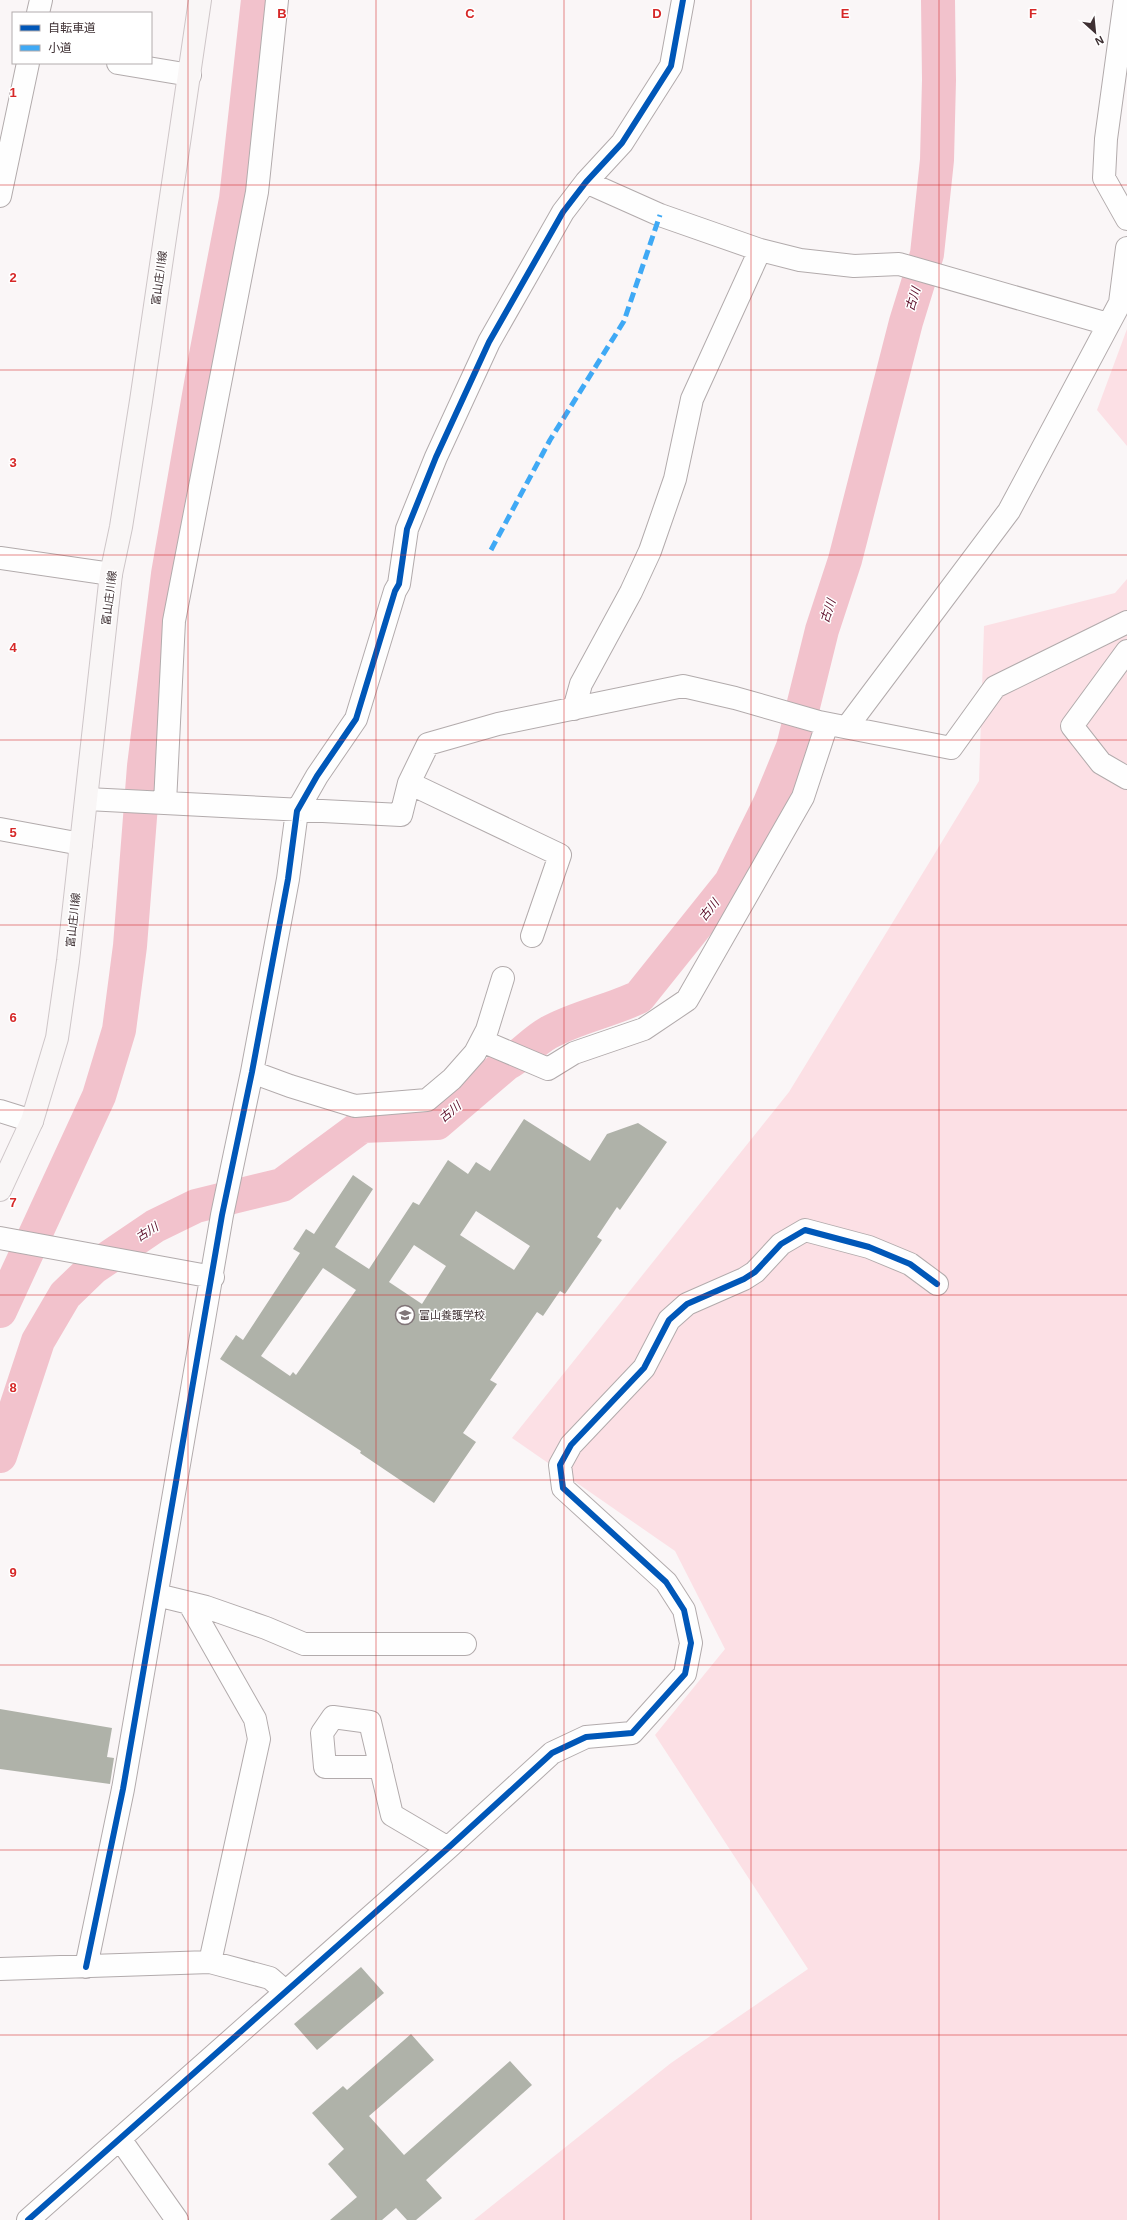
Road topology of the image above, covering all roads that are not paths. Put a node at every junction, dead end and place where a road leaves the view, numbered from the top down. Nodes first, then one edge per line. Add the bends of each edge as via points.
1 (41, 0) edge
2 (200, 0) edge
3 (277, 0) edge
4 (683, 0) edge
5 (1125, 0) edge
6 (38, 12) edge
7 (28, 64) edge
8 (124, 64) edge
9 (190, 75) junction
10 (586, 182) junction
11 (0, 196) edge
12 (1127, 219) edge
13 (1127, 248) edge
14 (760, 250) junction
15 (1108, 324) junction
16 (0, 558) edge
17 (111, 574) junction
18 (1127, 622) edge
19 (1127, 651) edge
20 (574, 709) junction
21 (831, 724) junction
22 (1127, 778) edge
23 (408, 783) junction
24 (87, 799) junction
25 (160, 802) junction
26 (298, 811) junction
27 (0, 829) edge
28 (81, 844) junction
29 (532, 936) dead end
30 (503, 978) dead end
31 (489, 1044) junction
32 (252, 1072) junction
33 (0, 1111) edge
34 (32, 1121) junction
35 (0, 1190) edge
36 (6, 1240) edge
37 (213, 1277) junction
38 (938, 1284) dead end
39 (158, 1595) junction
40 (189, 1603) junction
41 (465, 1644) dead end
42 (381, 1767) dead end
43 (448, 1848) junction
44 (210, 1962) junction
45 (86, 1967) junction
46 (0, 1969) edge
47 (285, 1991) junction
48 (120, 2139) junction
49 (28, 2220) edge
50 (177, 2220) edge

1 - 6 street
2 - 9 main road, 富山庄川線
3 - 25 street via 257,192 174,621
4 - 10 street via 671,66 622,143
5 - 12 street via 1106,139 1104,178
7 - 11 street
8 - 9 street
9 - 17 main road, 富山庄川線 via 141,401
10 - 14 street via 660,215
10 - 26 street via 563,212 489,342 436,457 407,529 399,584 356,719 317,776
13 - 15 street via 1120,302
14 - 15 street via 800,260 854,266 899,264
14 - 20 street via 692,399 675,479 650,551 631,592 581,684
15 - 21 street via 1082,378 1009,511
16 - 17 street
17 - 24 main road, 富山庄川線
18 - 21 street via 995,687 951,748
19 - 22 street via 1072,726 1101,763
20 - 21 street via 683,686
20 - 23 street via 498,724 428,744
21 - 31 street via 803,797 687,1000 644,1029 574,1053 548,1069
23 - 26 street via 401,815
23 - 29 street via 560,855
24 - 25 street
24 - 28 main road, 富山庄川線
25 - 26 street
26 - 32 street
27 - 28 street
28 - 34 main road, 富山庄川線 via 57,1038
30 - 31 street via 488,1030
31 - 32 street via 475,1053 452,1079 427,1100 355,1106
32 - 37 street via 222,1215
33 - 34 street
34 - 35 main road, 富山庄川線
36 - 37 street
37 - 39 street
38 - 43 street via 910,1264 869,1247 805,1230 781,1244 756,1272 687,1304 669,1320 644,1368 571,1445 560,1466 563,1488 666,1582 684,1610 691,1643 685,1674 632,1733 586,1737 552,1753
39 - 40 street
39 - 45 street via 123,1789
40 - 41 street via 266,1628 304,1644
40 - 44 street via 256,1719 259,1739
42 - 43 street via 392,1815
43 - 47 street
44 - 45 street
44 - 47 street via 270,1978
45 - 46 street
47 - 48 street
48 - 49 street
48 - 50 street

